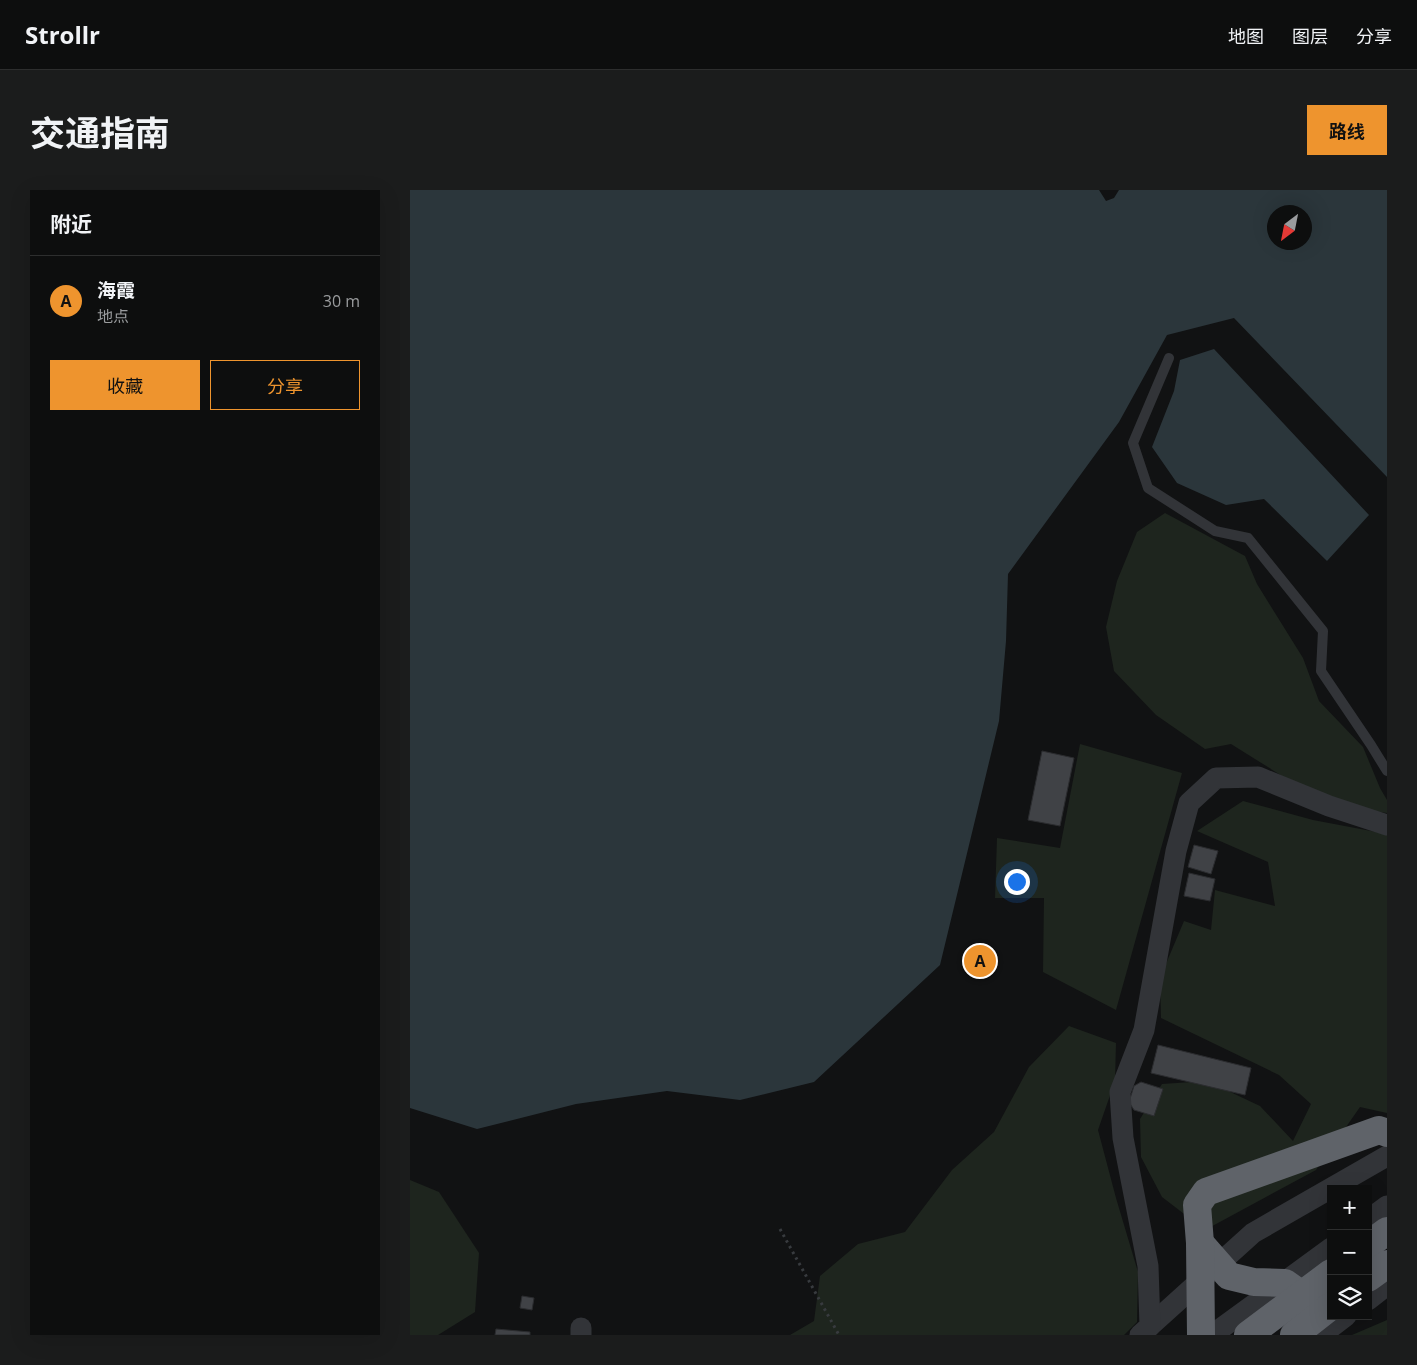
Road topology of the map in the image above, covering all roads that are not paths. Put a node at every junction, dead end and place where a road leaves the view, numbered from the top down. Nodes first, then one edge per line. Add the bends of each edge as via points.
1 (1169, 358) dead end
2 (1387, 771) edge
3 (1387, 825) edge
4 (1383, 1132) edge
5 (1387, 1156) edge
6 (1387, 1206) edge
7 (1372, 1217) edge
8 (1387, 1231) edge
9 (1372, 1242) edge
10 (1200, 1243) junction
11 (1327, 1252) edge
12 (1387, 1264) edge
13 (1327, 1275) edge
14 (1372, 1275) edge
15 (1387, 1286) edge
16 (1294, 1289) junction
17 (1372, 1297) edge
18 (1329, 1322) edge
19 (1145, 1331) edge
20 (1201, 1335) edge
21 (1212, 1335) edge
22 (1248, 1335) edge
23 (1294, 1335) edge

1 - 2 lane via 1133,443 1148,488 1215,531 1248,538 1323,631 1321,671
3 - 19 street via 1258,777 1216,778 1189,803 1176,851 1144,1030 1120,1092 1123,1138 1148,1266
4 - 10 highway via 1206,1192 1197,1205
5 - 19 street via 1254,1233
6 - 7 street
8 - 9 highway
10 - 16 highway via 1229,1276
10 - 20 highway
11 - 16 street
12 - 14 highway
13 - 16 highway
15 - 17 street
16 - 21 street
16 - 22 highway
18 - 23 highway

